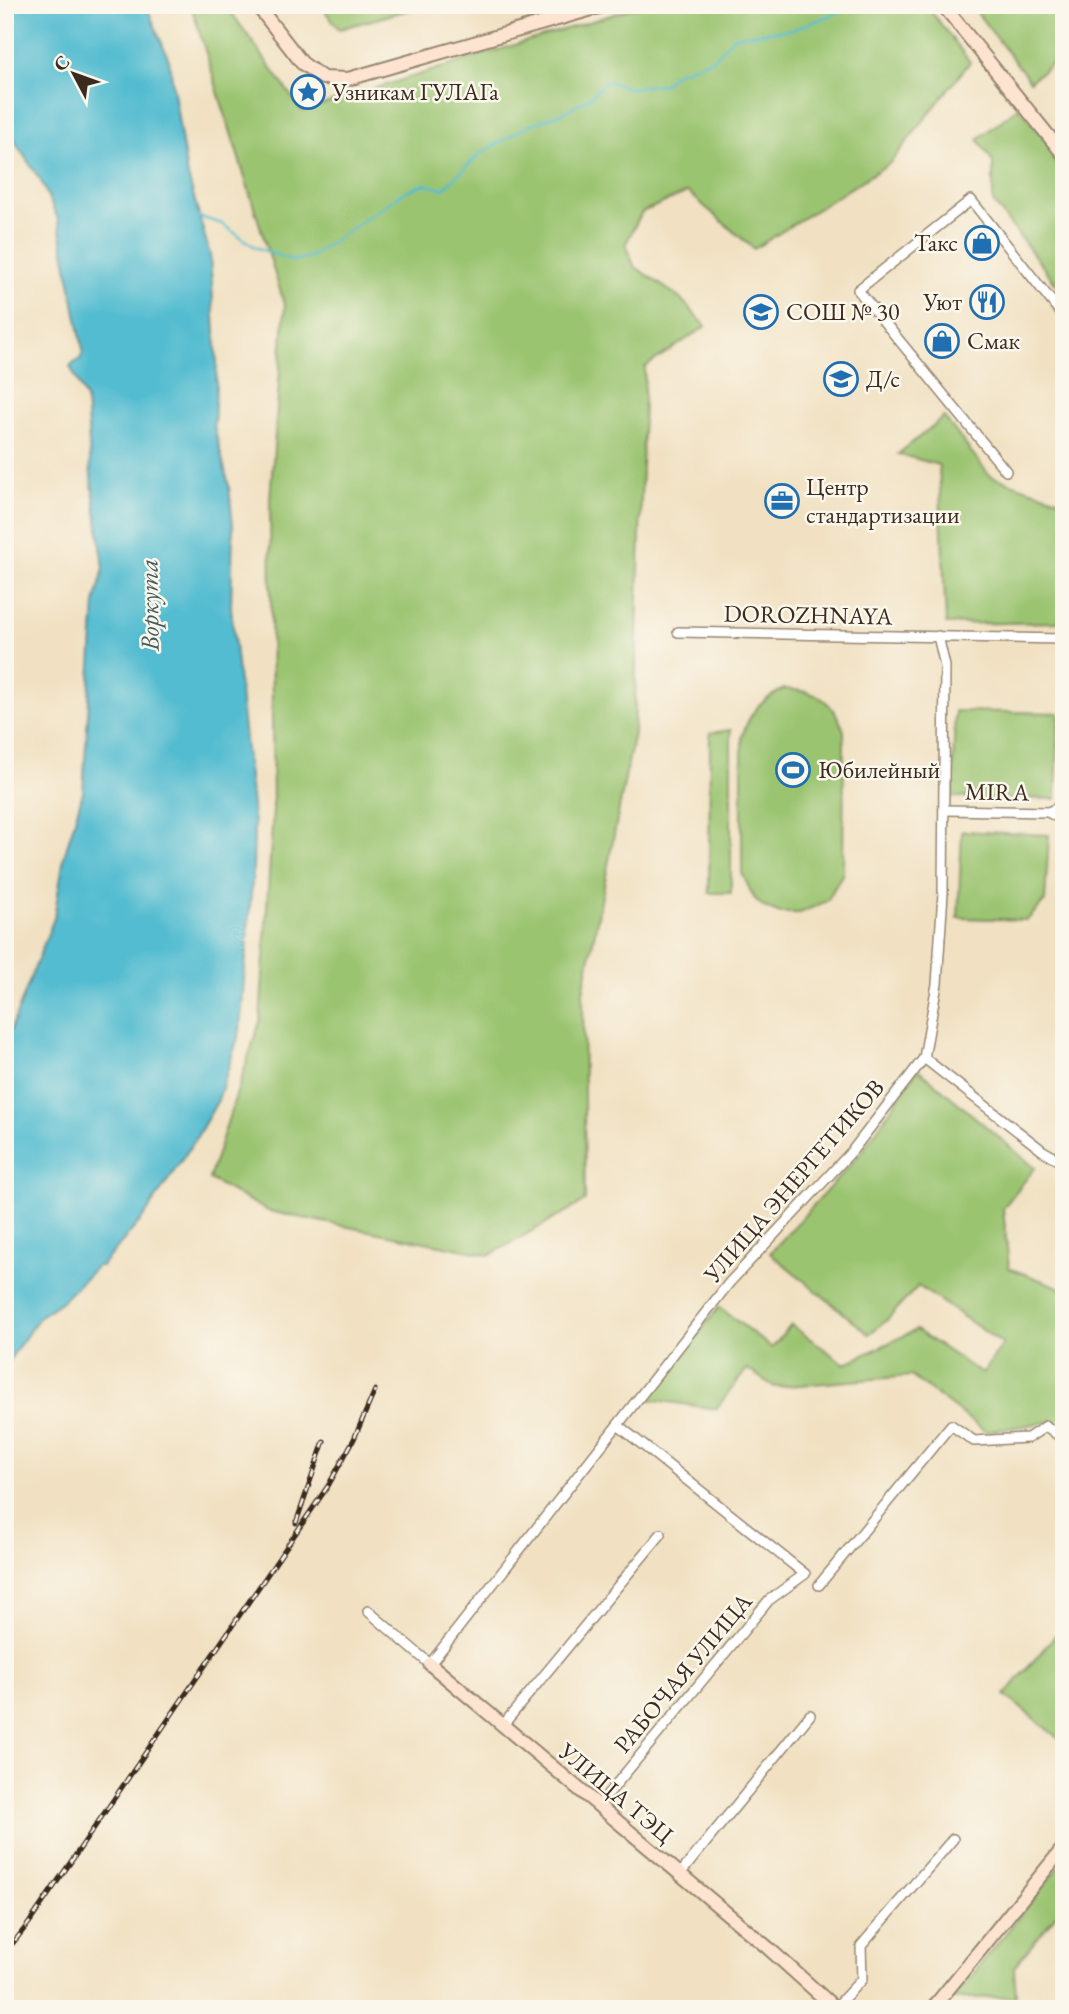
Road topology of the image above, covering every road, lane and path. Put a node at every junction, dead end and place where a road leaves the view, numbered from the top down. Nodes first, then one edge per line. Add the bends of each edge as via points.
1 (257, 5) edge
2 (606, 5) edge
3 (943, 5) edge
4 (1064, 155) edge
5 (1064, 317) edge
6 (1006, 471) dead end
7 (678, 632) dead end
8 (938, 636) junction
9 (1064, 639) edge
10 (1064, 805) edge
11 (944, 810) junction
12 (1048, 812) junction
13 (1064, 821) edge
14 (924, 1058) junction
15 (1064, 1163) edge
16 (620, 1426) junction
17 (1064, 1440) edge
18 (661, 1534) dead end
19 (819, 1585) dead end
20 (368, 1611) dead end
21 (430, 1664) junction
22 (810, 1715) dead end
23 (503, 1725) junction
24 (598, 1805) junction
25 (953, 1839) dead end
26 (1064, 1847) edge
27 (680, 1874) junction
28 (835, 2009) edge
29 (932, 2009) edge

1 - 2 street via 302,63 323,78 348,79
3 - 4 street
5 - 6 street via 971,200 858,290
7 - 8 street, DOROZHNAYA
8 - 9 street, DOROZHNAYA
8 - 11 street, УЛИЦА ЭНЕРГЕТИКОВ via 945,666
10 - 12 street, MIRA
11 - 12 street, MIRA
11 - 14 street, УЛИЦА ЭНЕРГЕТИКОВ via 937,984
12 - 13 street, MIRA
14 - 15 street
14 - 16 street, УЛИЦА ЭНЕРГЕТИКОВ via 852,1151 729,1283
16 - 21 street, УЛИЦА ЭНЕРГЕТИКОВ
16 - 24 street, РАБОЧАЯ УЛИЦА via 806,1574 769,1600
17 - 19 street via 1046,1426 1028,1438 974,1441 951,1425
18 - 23 street
20 - 21 street, УЛИЦА ТЭЦ
21 - 23 street, УЛИЦА ТЭЦ
22 - 27 street
23 - 24 street, УЛИЦА ТЭЦ
24 - 27 street, УЛИЦА ТЭЦ
25 - 28 street via 861,1946 862,1979
26 - 29 street
27 - 28 street, УЛИЦА ТЭЦ

